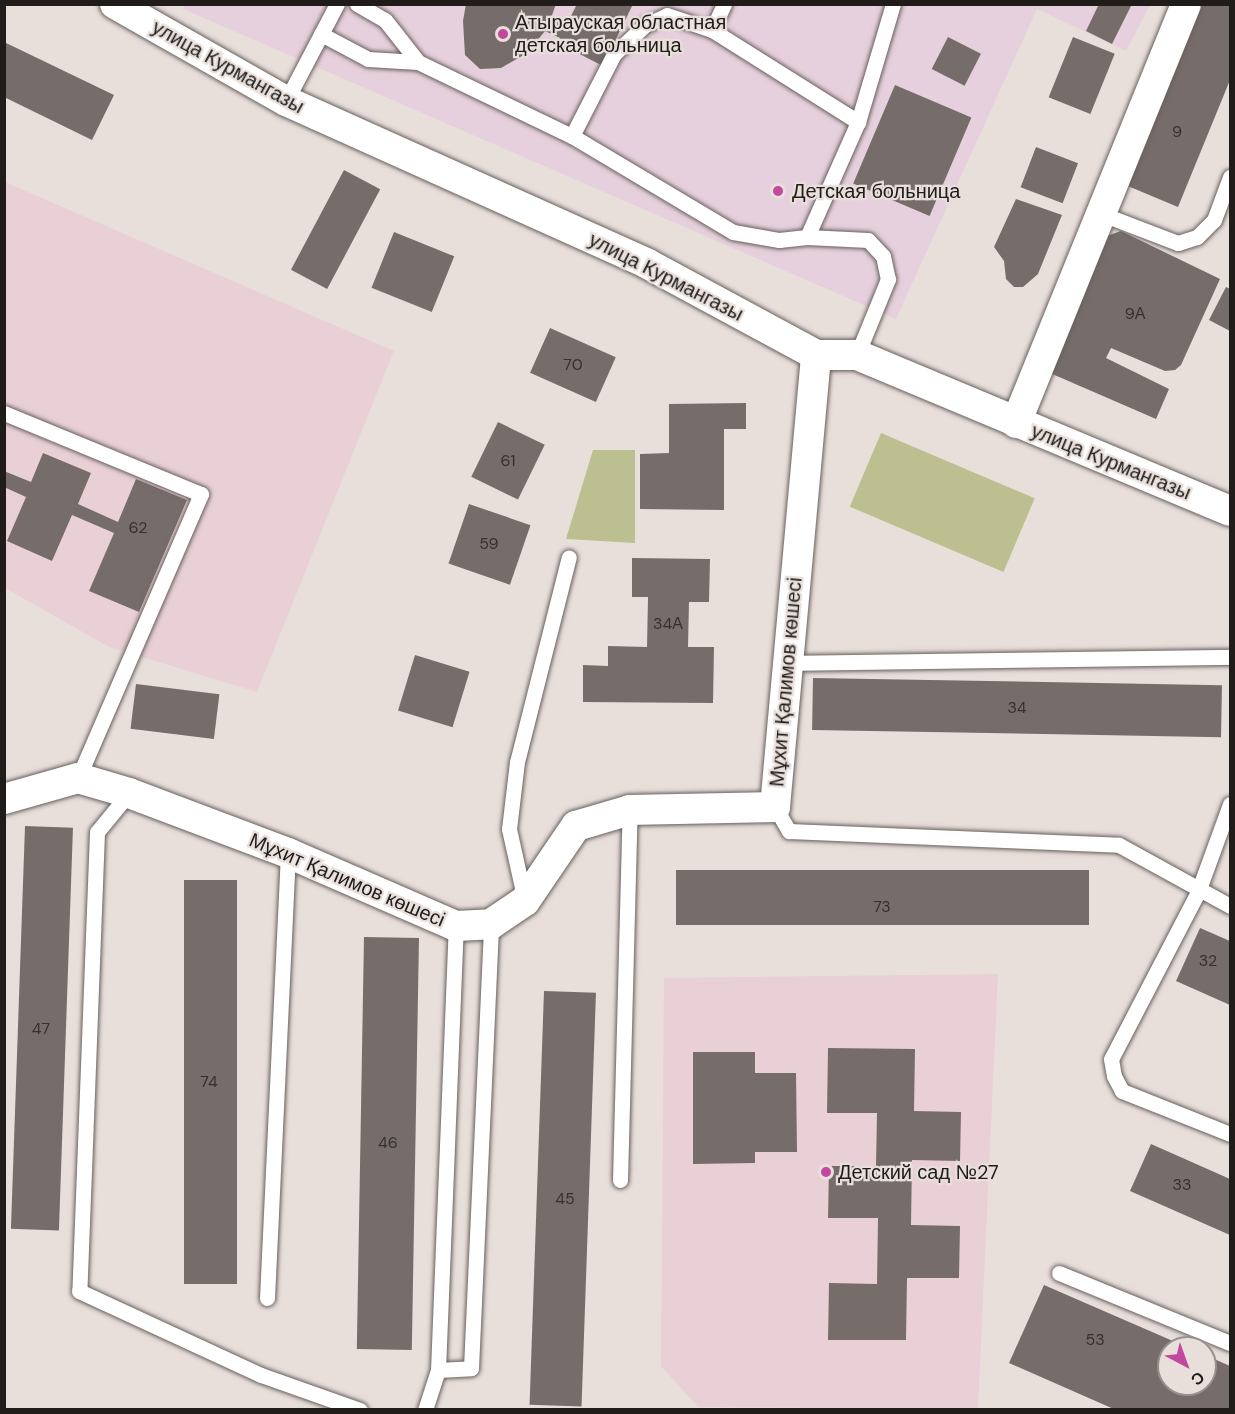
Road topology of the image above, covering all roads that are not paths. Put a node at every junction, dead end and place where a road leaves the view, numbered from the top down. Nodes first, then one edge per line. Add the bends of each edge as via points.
1 (115, 4) edge
2 (338, 4) edge
3 (357, 4) edge
4 (724, 4) edge
5 (893, 4) edge
6 (1186, 4) edge
7 (711, 30) junction
8 (321, 34) junction
9 (418, 62) junction
10 (286, 101) junction
11 (858, 122) junction
12 (572, 136) junction
13 (1230, 177) edge
14 (1102, 214) junction
15 (807, 237) junction
16 (816, 355) junction
17 (856, 355) junction
18 (4, 413) edge
19 (1016, 423) junction
20 (1230, 511) edge
21 (569, 556) dead end
22 (1230, 657) edge
23 (787, 663) junction
24 (78, 778) junction
25 (129, 793) junction
26 (4, 799) edge
27 (1230, 804) edge
28 (775, 807) junction
29 (630, 810) junction
30 (288, 853) junction
31 (1198, 892) junction
32 (525, 901) junction
33 (1230, 906) edge
34 (491, 924) junction
35 (456, 926) junction
36 (1230, 1134) edge
37 (621, 1180) dead end
38 (1059, 1273) dead end
39 (267, 1298) dead end
40 (1230, 1343) edge
41 (438, 1370) junction
42 (360, 1410) edge
43 (426, 1410) edge

1 - 10 street, улица Курмангазы
2 - 8 lane
3 - 9 lane via 385,20
4 - 7 lane
5 - 11 lane
6 - 14 street
7 - 11 lane
7 - 12 lane via 667,15 645,25 614,54
8 - 9 lane via 368,59
8 - 10 lane
9 - 12 lane
10 - 16 street, улица Курмангазы via 646,262
11 - 15 lane
12 - 15 lane via 733,232 778,240
13 - 14 lane via 1214,220 1197,237 1178,243
14 - 19 street
15 - 17 lane via 868,240 883,256 888,279
16 - 17 street, улица Курмангазы
16 - 23 street, Мұхит Қалимов көшесі
17 - 19 street, улица Курмангазы
18 - 24 lane via 201,494
19 - 20 street, улица Курмангазы
21 - 32 lane via 517,762 509,829
22 - 23 lane
23 - 28 street, Мұхит Қалимов көшесі
24 - 25 street, Мұхит Қалимов көшесі
24 - 26 street
25 - 30 street, Мұхит Қалимов көшесі
25 - 42 lane via 97,832 79,1291 261,1376
27 - 31 lane
28 - 29 street, Мұхит Қалимов көшесі
28 - 31 lane via 789,831 1119,845
29 - 32 street, Мұхит Қалимов көшесі via 576,826
29 - 37 lane
30 - 35 street, Мұхит Қалимов көшесі
30 - 39 lane
31 - 33 lane
31 - 36 lane via 1111,1059 1122,1091
32 - 34 street, Мұхит Қалимов көшесі
34 - 35 street, Мұхит Қалимов көшесі
34 - 41 lane via 471,1368
35 - 41 lane
38 - 40 lane
41 - 43 lane

